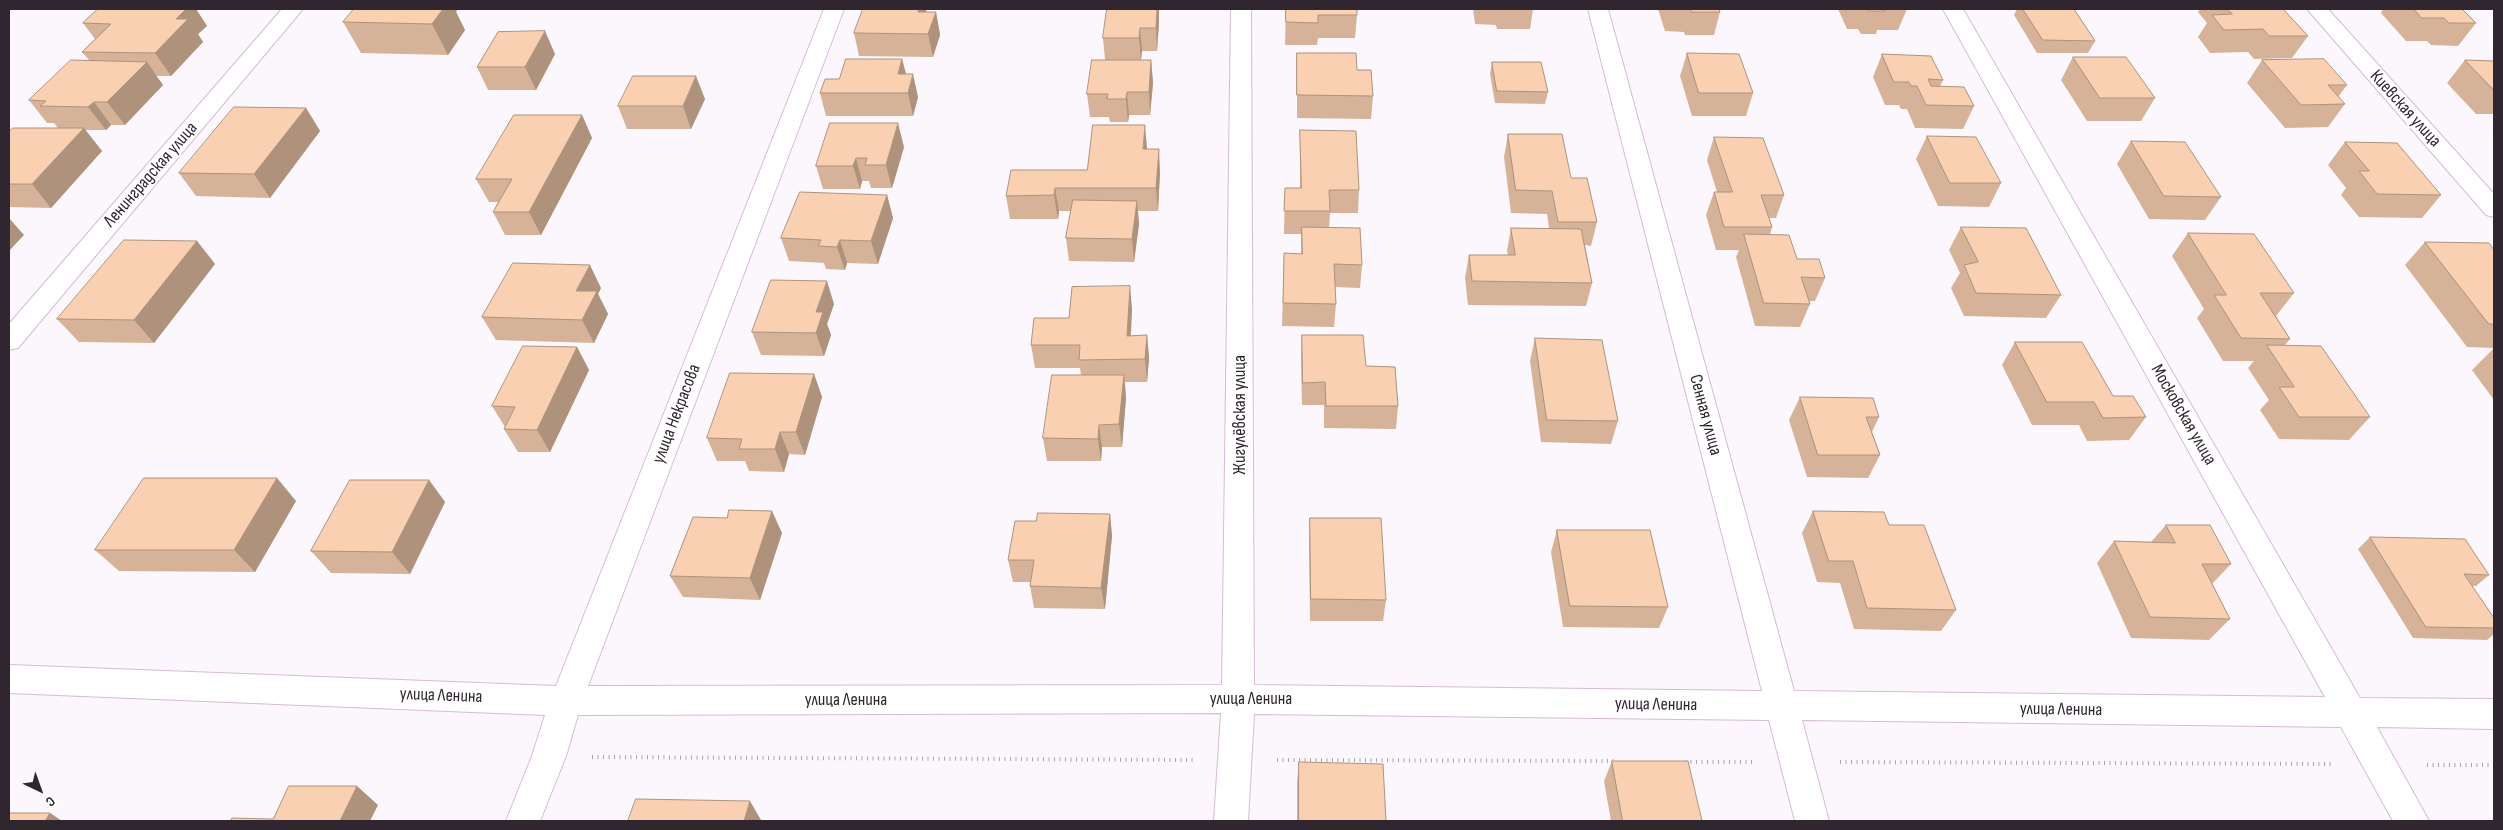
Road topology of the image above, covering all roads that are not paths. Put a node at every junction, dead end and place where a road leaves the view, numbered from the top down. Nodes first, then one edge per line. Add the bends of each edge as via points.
1 (293, 9) edge
2 (834, 9) edge
3 (1241, 9) edge
4 (1598, 9) edge
5 (1954, 9) edge
6 (2317, 9) edge
7 (2494, 209) edge
8 (9, 341) edge
9 (9, 679) edge
10 (1238, 699) junction
11 (566, 701) junction
12 (1783, 707) junction
13 (2352, 713) junction
14 (2494, 714) edge
15 (523, 821) edge
16 (1231, 821) edge
17 (1812, 821) edge
18 (2412, 821) edge

1 - 8 street, Ленинградская улица
2 - 11 street, улица Некрасова
3 - 10 street, Жигулёвская улица
4 - 12 street, Сенная улица
5 - 13 street, Московская улица
6 - 7 street, Киевская улица
9 - 11 street, улица Ленина
10 - 11 street, улица Ленина
10 - 12 street, улица Ленина
10 - 16 street, Жигулёвская улица
11 - 15 street, улица Некрасова via 549,756
12 - 13 street, улица Ленина
12 - 17 street, Сенная улица
13 - 14 street, улица Ленина
13 - 18 street, Московская улица

